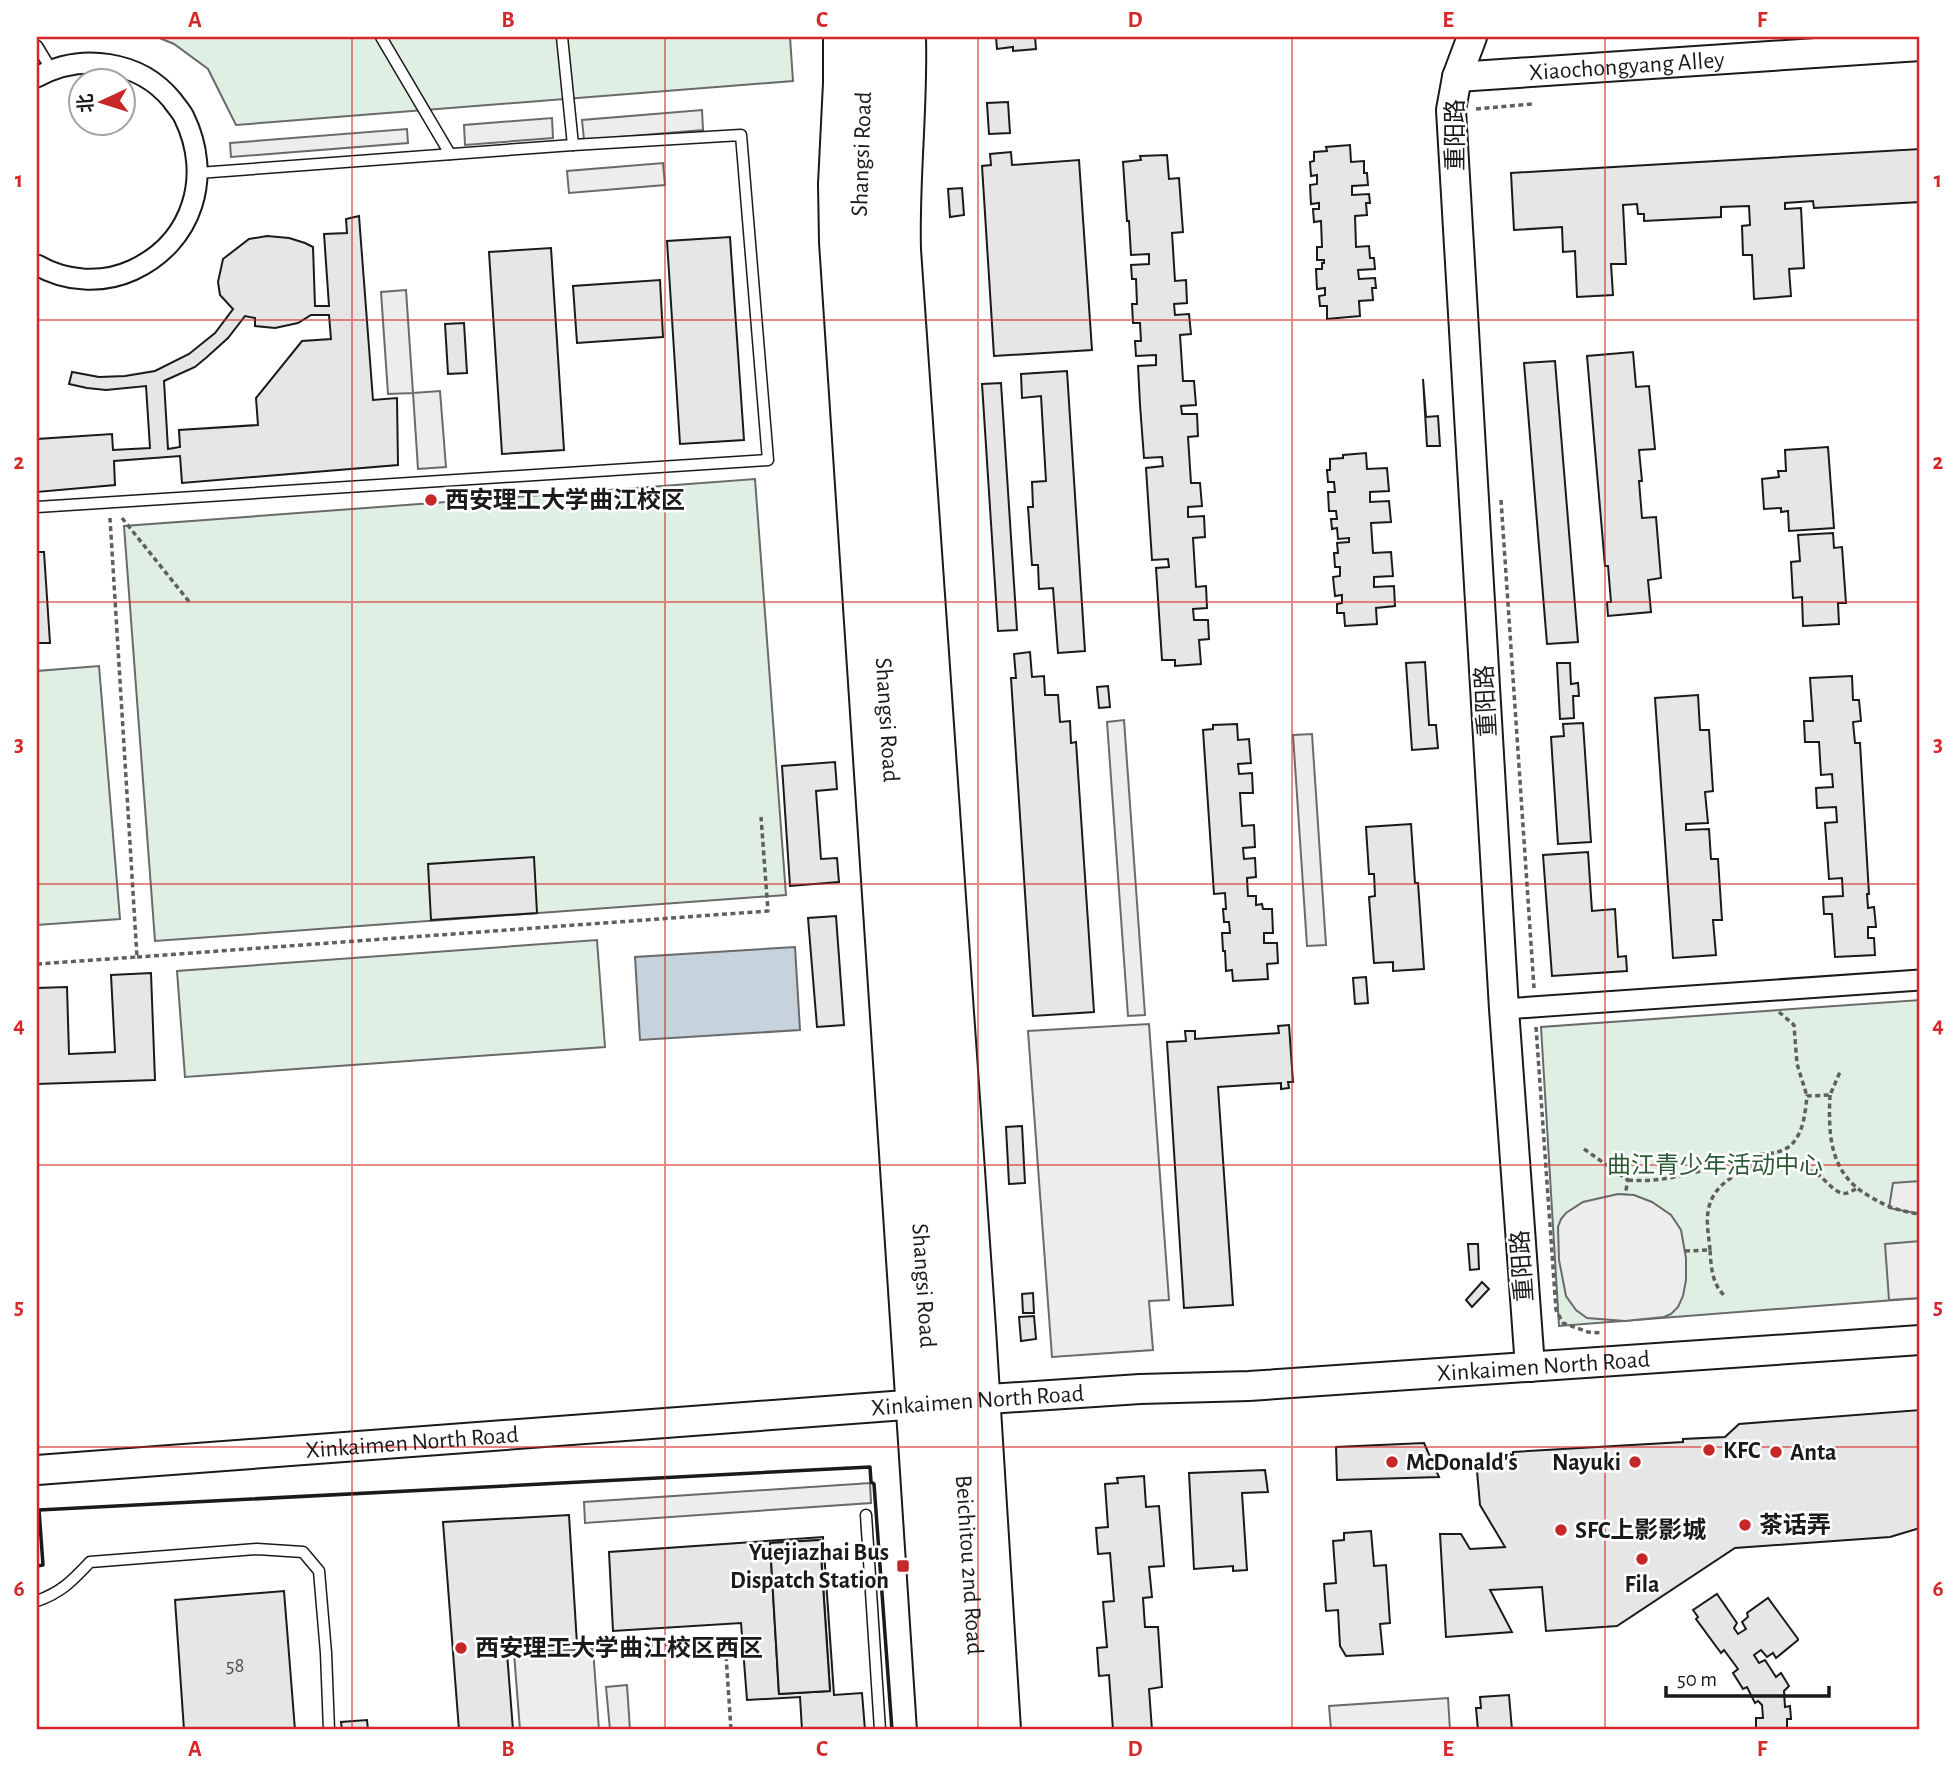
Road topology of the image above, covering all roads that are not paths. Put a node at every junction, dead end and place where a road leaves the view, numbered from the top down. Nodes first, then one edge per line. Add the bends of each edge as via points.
1 (382, 37) edge
2 (562, 37) edge
3 (838, 37) edge
4 (862, 37) edge
5 (888, 37) edge
6 (911, 37) edge
7 (1472, 37) edge
8 (37, 46) edge
9 (1920, 46) edge
10 (44, 73) edge
11 (1457, 77) junction
12 (573, 145) junction
13 (450, 154) junction
14 (198, 173) junction
15 (37, 265) edge
16 (37, 507) edge
17 (1920, 980) edge
18 (1504, 1009) junction
19 (1920, 1340) edge
20 (1530, 1367) junction
21 (947, 1402) junction
22 (37, 1470) edge
23 (866, 1515) dead end
24 (37, 1601) edge
25 (329, 1730) edge
26 (880, 1730) edge
27 (932, 1730) edge
28 (956, 1730) edge
29 (981, 1730) edge
30 (1006, 1730) edge

1 - 13 lane
2 - 12 lane
3 - 21 street via 834,242
4 - 21 street, Shangsi Road via 858,262
5 - 21 street, Shangsi Road via 881,225
6 - 21 street via 906,250
7 - 11 street, 重阳路
8 - 10 lane
9 - 11 street, Xiaochongyang Alley
10 - 14 street via 81,62 111,64 139,74 164,91 183,115 195,143
11 - 18 street, 重阳路 via 1451,110
12 - 13 lane
12 - 16 lane via 741,135 768,460
13 - 14 lane
14 - 15 street via 192,208 176,238 150,262 119,276 85,280
17 - 18 street
18 - 20 street, 重阳路
19 - 20 street, Xinkaimen North Road
20 - 21 street, Xinkaimen North Road
21 - 22 street, Xinkaimen North Road
21 - 27 street
21 - 28 street, Beichitou 2nd Road
21 - 29 street, Beichitou 2nd Road
21 - 30 street
23 - 26 lane
24 - 25 lane via 66,1587 90,1563 257,1549 303,1552 319,1571

